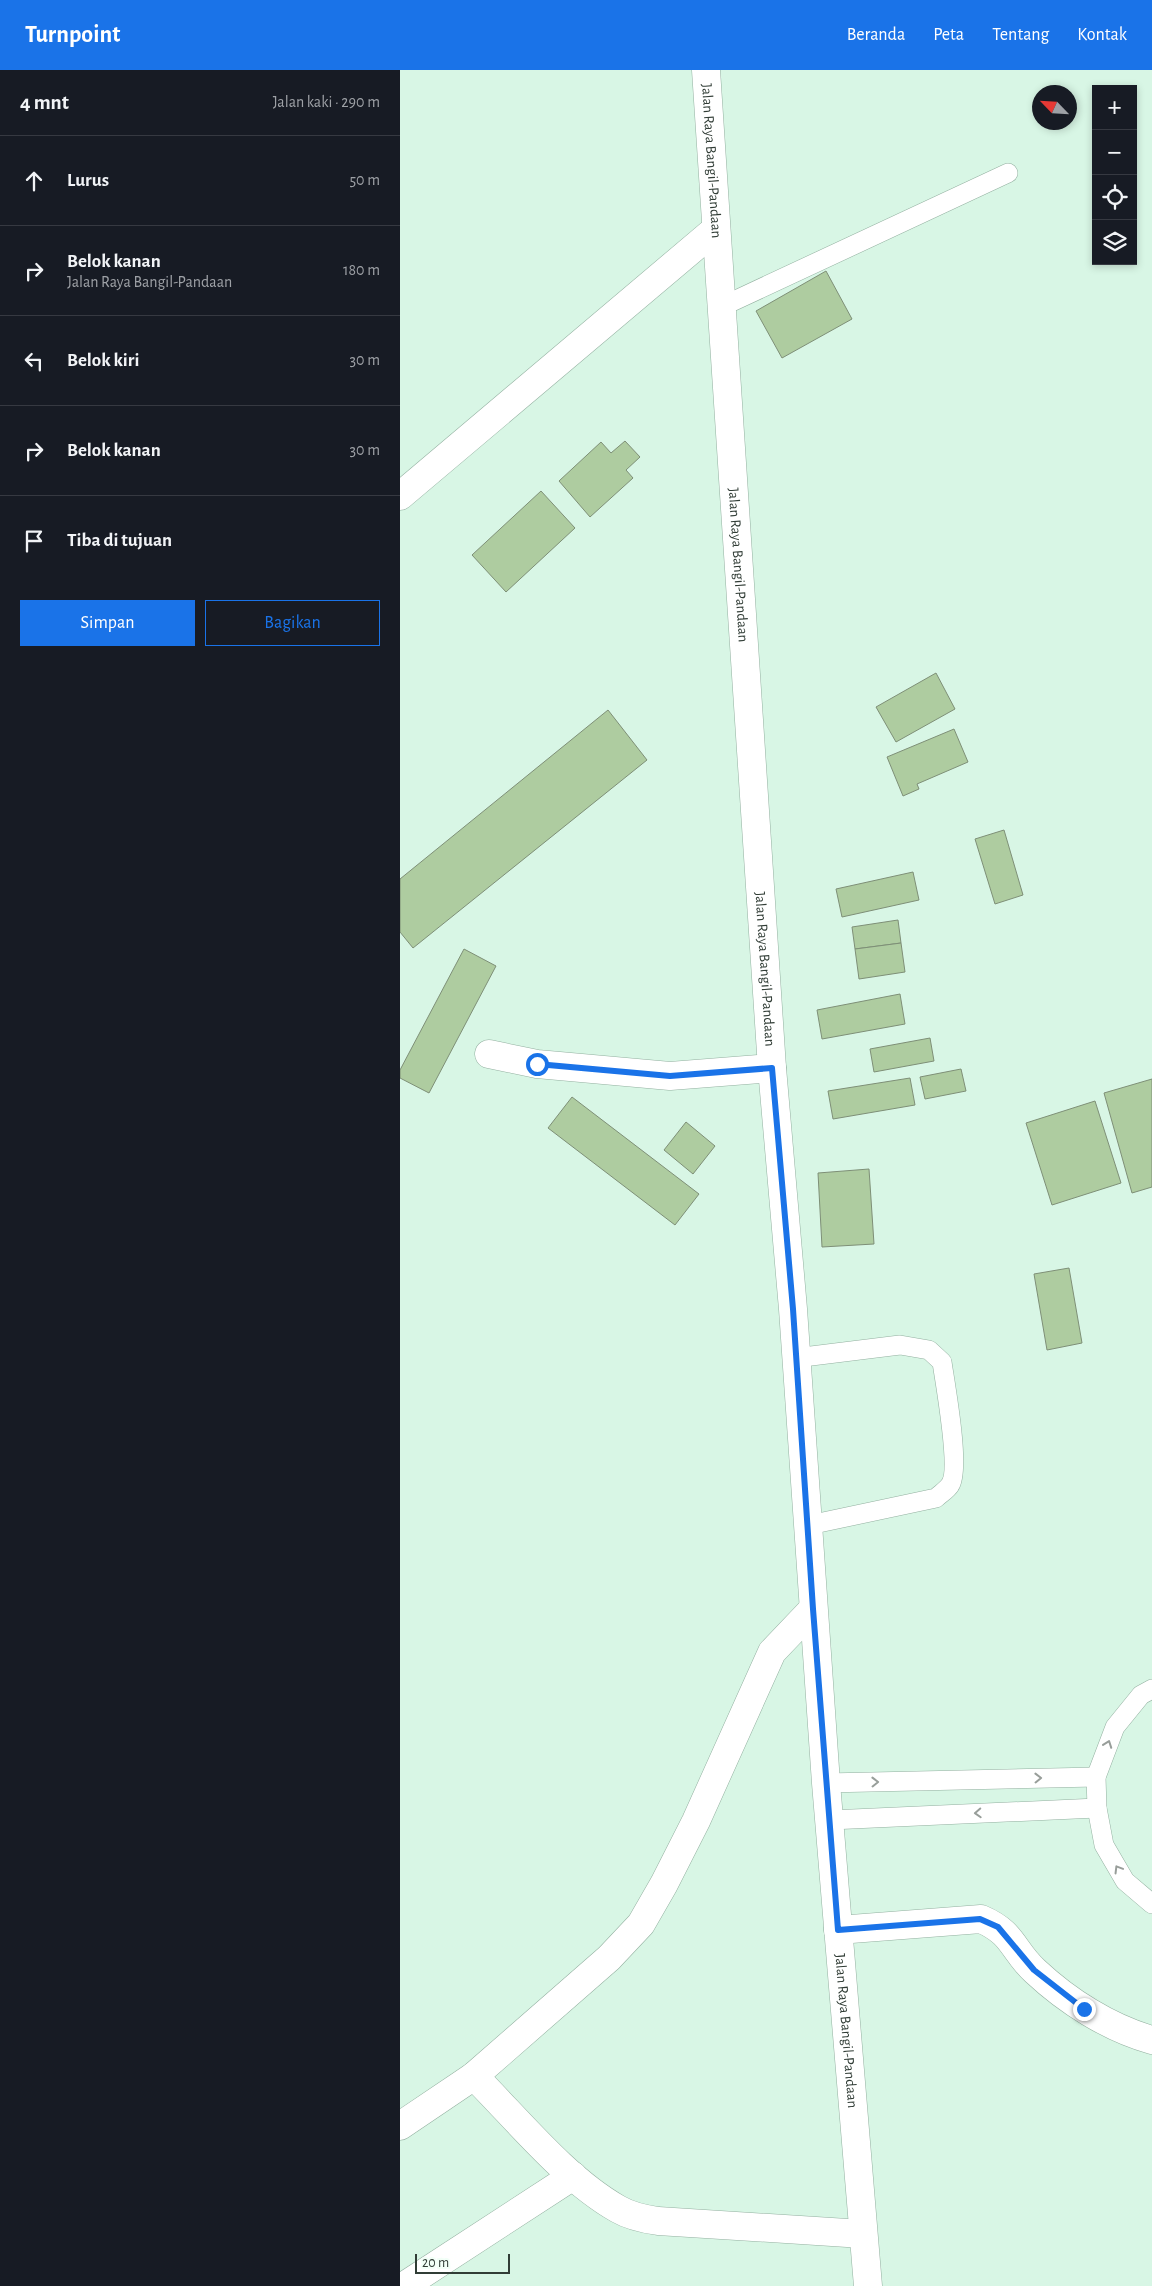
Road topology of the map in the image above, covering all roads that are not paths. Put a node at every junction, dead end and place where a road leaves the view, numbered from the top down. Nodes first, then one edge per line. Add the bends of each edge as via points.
1 (706, 70) edge
2 (1008, 173) dead end
3 (716, 230) junction
4 (723, 306) junction
5 (400, 496) edge
6 (489, 1054) dead end
7 (772, 1068) junction
8 (795, 1358) junction
9 (808, 1524) junction
10 (813, 1609) junction
11 (1152, 1689) edge
12 (1096, 1777) junction
13 (826, 1784) junction
14 (1097, 1808) junction
15 (830, 1820) junction
16 (1152, 1904) edge
17 (838, 1930) junction
18 (1152, 2040) edge
19 (474, 2076) junction
20 (400, 2126) edge
21 (573, 2176) junction
22 (863, 2234) junction
23 (404, 2286) edge
24 (868, 2286) edge

1 - 3 street, Jalan Raya Bangil-Pandaan
2 - 4 lane
3 - 4 street, Jalan Raya Bangil-Pandaan
3 - 5 street
4 - 7 street, Jalan Raya Bangil-Pandaan
6 - 7 street via 537,1064 670,1076
7 - 8 street, Jalan Raya Bangil-Pandaan
8 - 9 street, Jalan Raya Bangil-Pandaan
8 - 9 lane via 900,1345 929,1350 942,1362 954,1463 951,1484 936,1498
9 - 10 street, Jalan Raya Bangil-Pandaan
10 - 13 street, Jalan Raya Bangil-Pandaan
10 - 19 street via 772,1652 692,1829 640,1924 609,1958
12 -> 11 lane via 1115,1727
13 -> 12 lane
12 - 14 lane
13 - 15 street, Jalan Raya Bangil-Pandaan
14 -> 15 lane
16 -> 14 lane via 1125,1881 1104,1846
15 - 17 street, Jalan Raya Bangil-Pandaan
17 - 18 street via 980,1919 998,1927 1034,1970 1084,2009 1137,2036
17 - 22 street, Jalan Raya Bangil-Pandaan
19 - 20 street
19 - 21 street
21 - 22 street via 618,2209 640,2218
21 - 23 street
22 - 24 street, Jalan Raya Bangil-Pandaan

